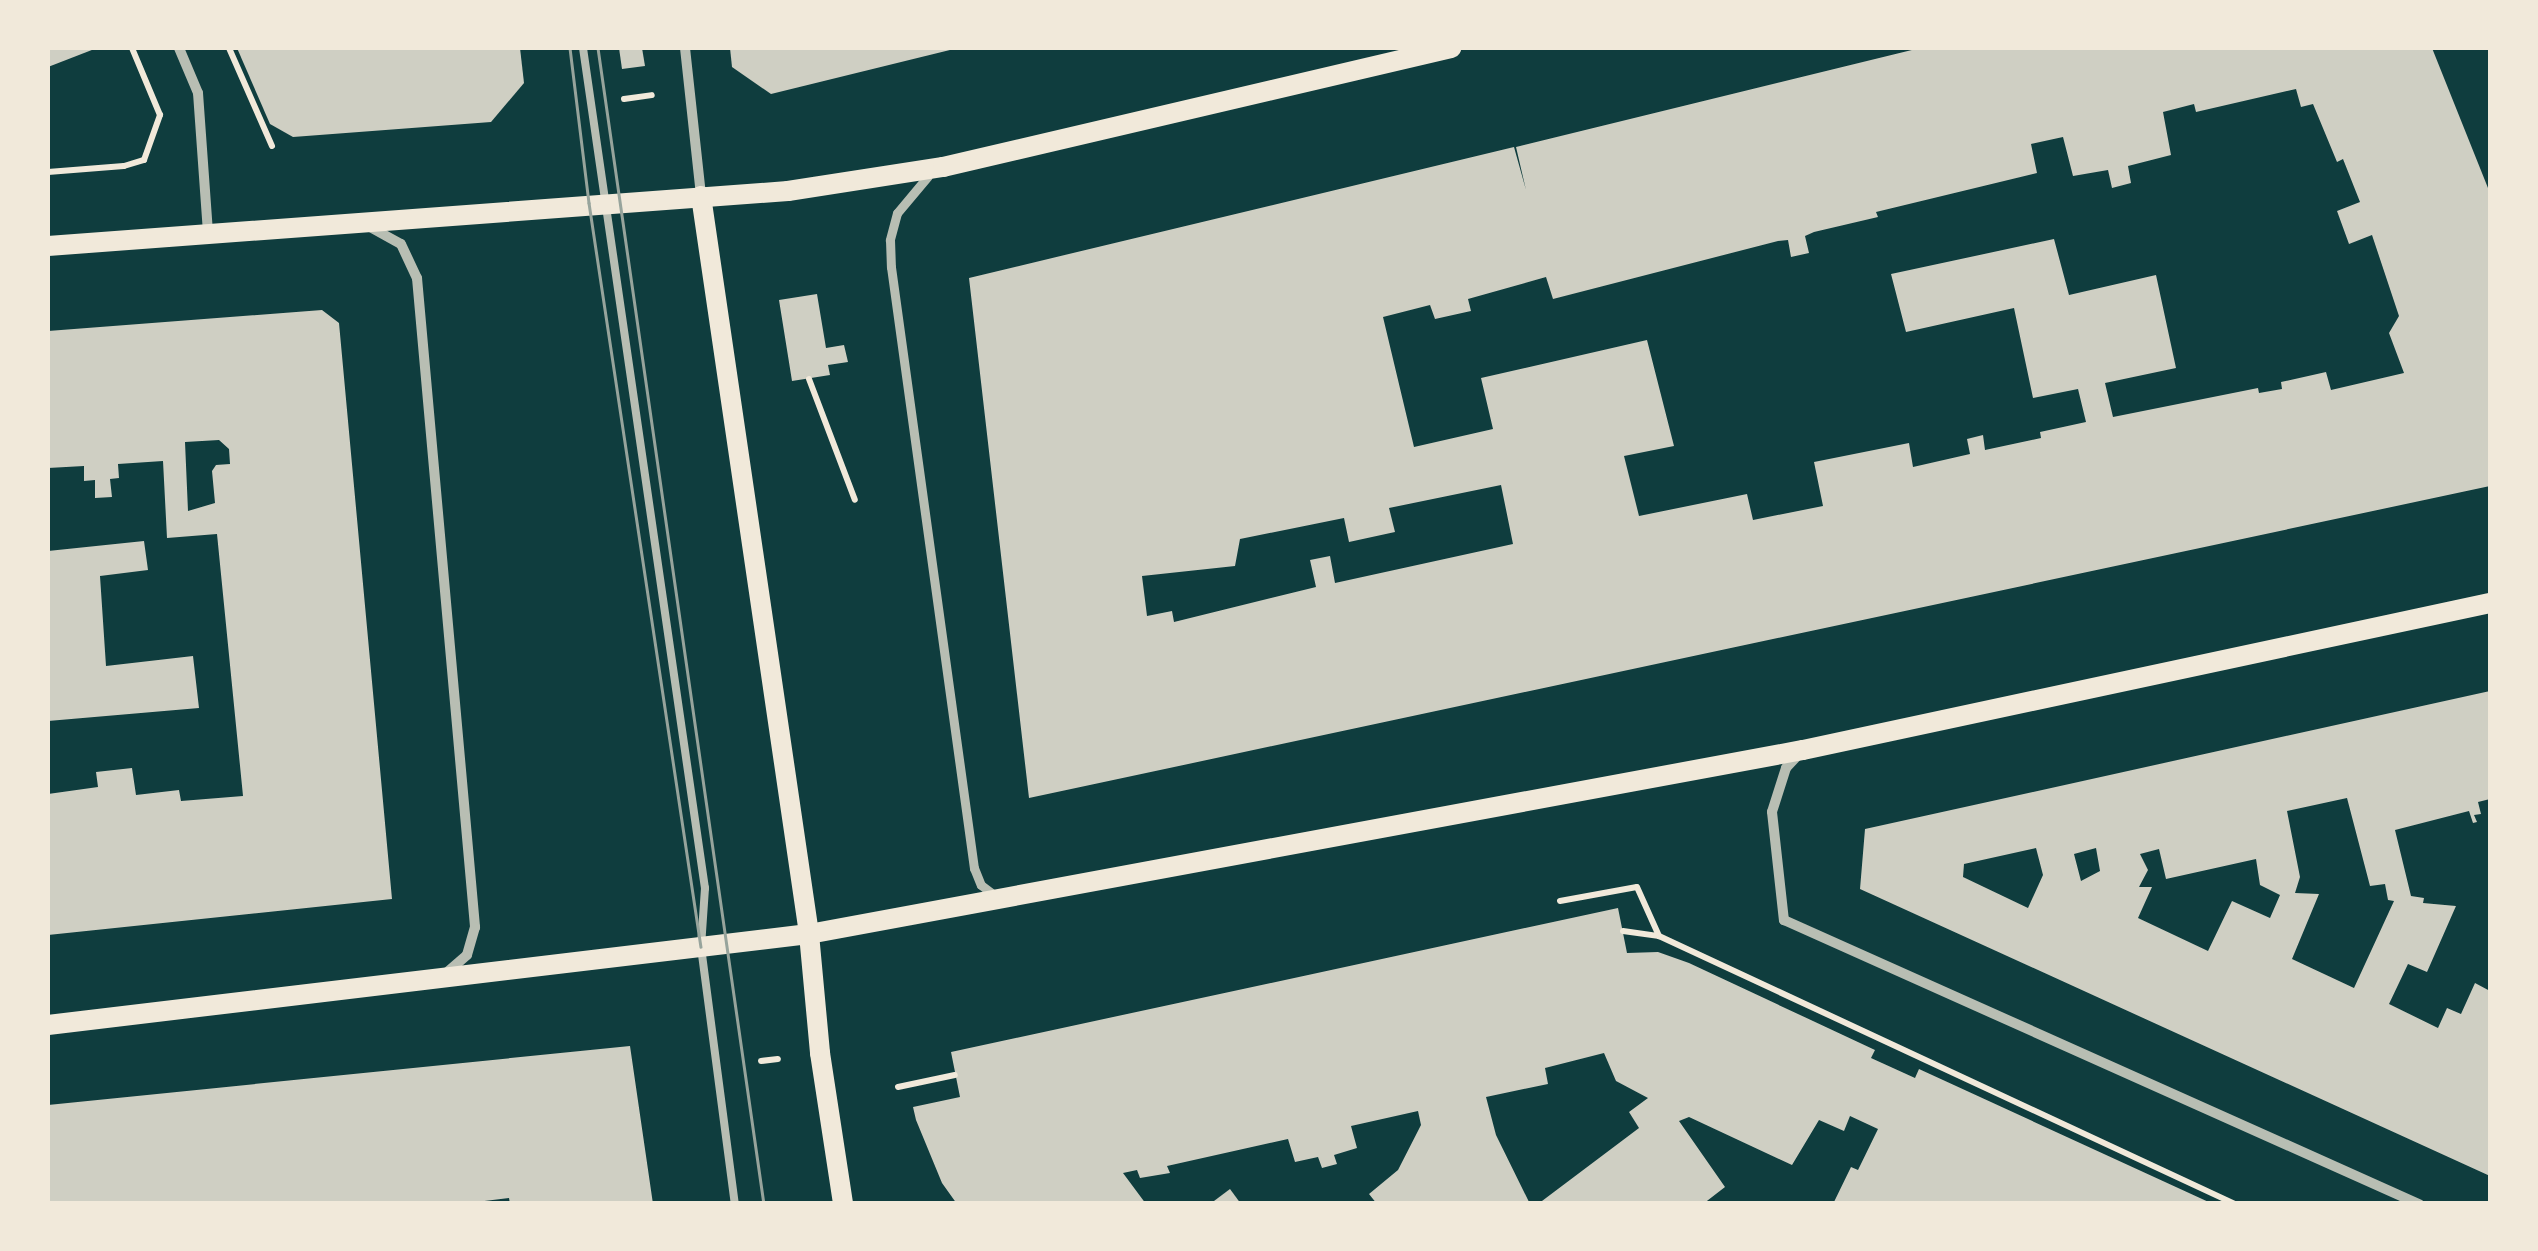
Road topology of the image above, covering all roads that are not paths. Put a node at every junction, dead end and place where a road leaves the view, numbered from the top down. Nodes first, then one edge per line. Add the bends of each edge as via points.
1 (179, 48) edge
2 (584, 48) edge
3 (685, 48) edge
4 (1452, 48) edge
5 (944, 166) junction
6 (701, 196) junction
7 (604, 202) junction
8 (362, 225) junction
9 (208, 233) junction
10 (48, 246) edge
11 (2490, 603) edge
12 (1804, 750) junction
13 (1006, 898) junction
14 (810, 934) junction
15 (700, 947) junction
16 (436, 979) junction
17 (48, 1026) edge
18 (735, 1204) edge
19 (843, 1204) edge
20 (2419, 1204) edge

1 - 9 street via 198,93
2 - 7 lane
3 - 6 street
4 - 5 main road
5 - 6 main road
5 - 13 street via 924,178 897,213 891,266 974,868 981,885
6 - 7 main road
6 - 14 main road
7 - 8 main road
7 - 15 lane via 705,888
8 - 9 main road
8 - 16 street via 401,244 416,278 475,927 467,955
9 - 10 main road
11 - 12 main road
12 - 13 main road
12 - 20 street via 1786,768 1772,812 1784,920
13 - 14 main road
14 - 15 main road
14 - 19 main road
15 - 16 main road
15 - 18 lane
16 - 17 main road

